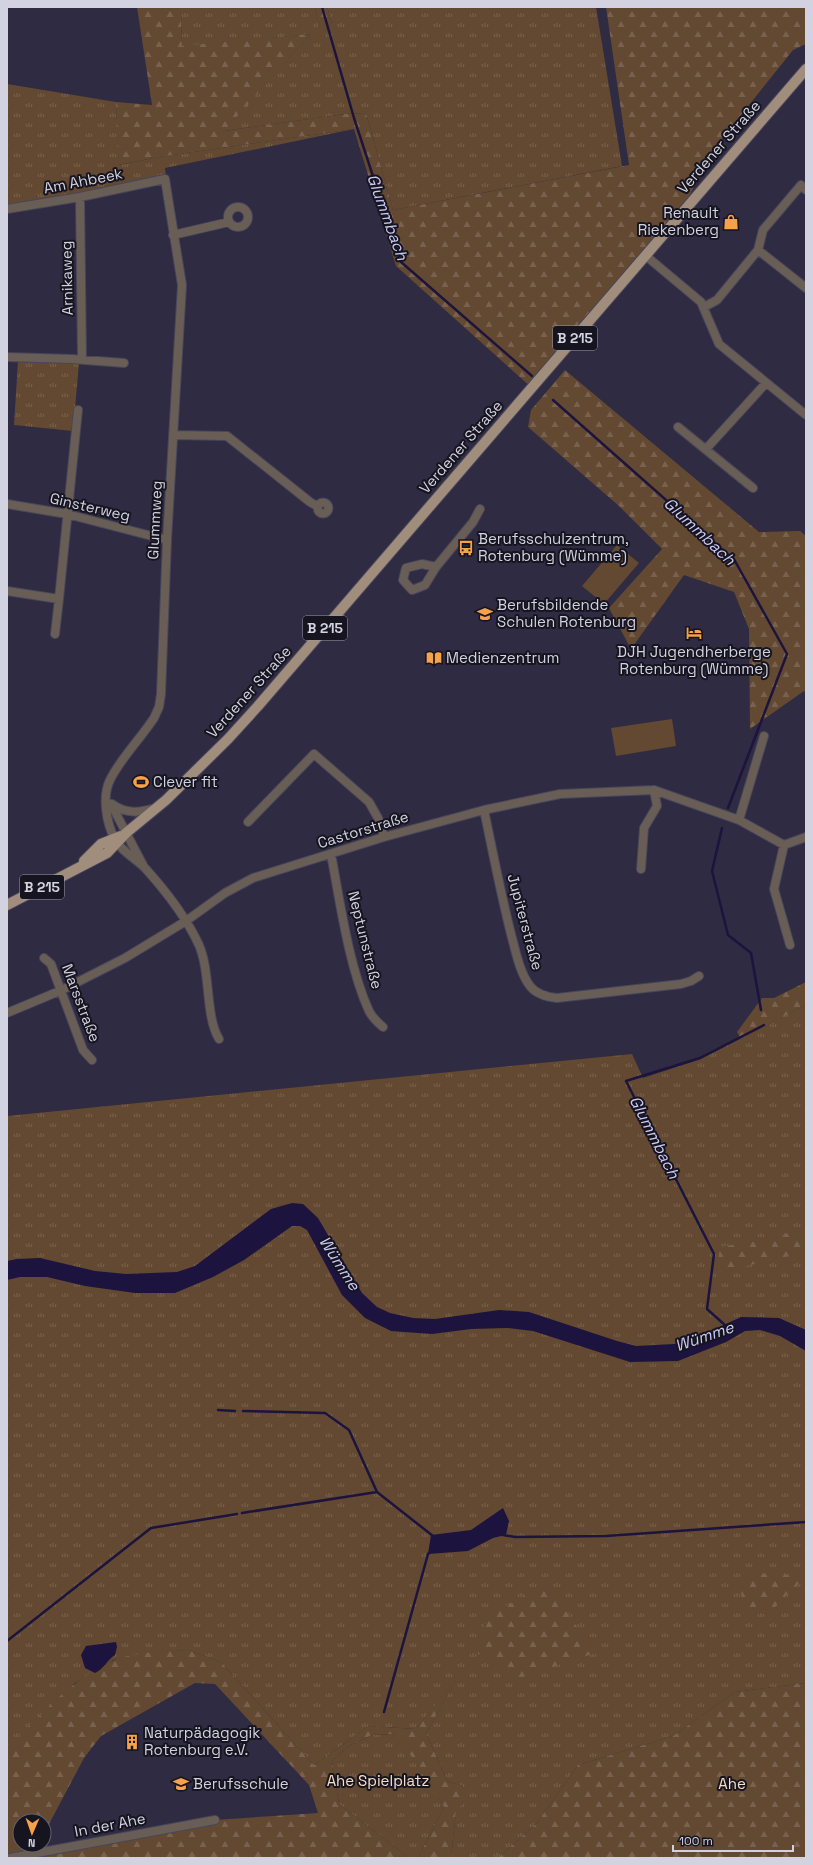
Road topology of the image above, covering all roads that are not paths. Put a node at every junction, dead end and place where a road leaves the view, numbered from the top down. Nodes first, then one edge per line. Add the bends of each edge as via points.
1 (806, 69) edge
2 (165, 179) joint
3 (806, 190) edge
4 (80, 197) junction
5 (7, 209) edge
6 (229, 222) dead end
7 (173, 235) junction
8 (758, 250) junction
9 (646, 256) junction
10 (806, 288) edge
11 (704, 307) junction
12 (7, 356) edge
13 (82, 359) junction
14 (124, 363) dead end
15 (766, 383) junction
16 (78, 410) dead end
17 (806, 415) edge
18 (678, 428) dead end
19 (173, 435) junction
20 (706, 448) junction
21 (753, 488) dead end
22 (7, 504) edge
23 (317, 506) dead end
24 (480, 509) dead end
25 (67, 514) junction
26 (167, 540) junction
27 (436, 567) dead end
28 (7, 591) edge
29 (59, 599) junction
30 (55, 634) dead end
31 (764, 736) dead end
32 (654, 790) junction
33 (108, 792) junction
34 (112, 804) junction
35 (158, 807) junction
36 (484, 810) junction
37 (738, 820) junction
38 (248, 822) dead end
39 (126, 833) junction
40 (384, 837) junction
41 (806, 837) edge
42 (116, 841) junction
43 (784, 844) junction
44 (331, 854) junction
45 (144, 868) junction
46 (641, 869) dead end
47 (7, 905) edge
48 (186, 920) junction
49 (790, 945) dead end
50 (44, 958) dead end
51 (699, 976) dead end
52 (62, 990) junction
53 (7, 1013) edge
54 (383, 1027) dead end
55 (219, 1038) dead end
56 (92, 1060) dead end
57 (215, 1820) dead end
58 (10, 1858) edge

1 - 9 main road, Verdener Straße / B 215
2 - 4 street, Am Ahbeek
2 - 7 street, Glummweg
3 - 8 street via 801,186 763,230
4 - 5 street, Am Ahbeek
4 - 13 street, Arnikaweg
6 - 7 street
7 - 19 street, Glummweg via 182,285
8 - 10 street
8 - 11 street via 717,300
9 - 11 street
9 - 35 main road, Verdener Straße / B 215 via 258,706
11 - 15 street via 719,344
12 - 13 street
13 - 14 street
15 - 17 street
15 - 20 street
16 - 25 street
18 - 20 street
19 - 23 street via 227,436
19 - 26 street, Glummweg
20 - 21 street
22 - 25 street, Ginsterweg
24 - 27 street via 474,522
25 - 26 street, Ginsterweg
25 - 29 street
26 - 33 street, Glummweg via 164,660 159,707 147,730 114,773
28 - 29 street
29 - 30 street
31 - 37 street
32 - 36 street, Castorstraße via 560,794
32 - 37 street
32 - 46 street via 657,806 644,828
33 - 34 street
33 - 42 street, Glummweg via 108,817
34 - 35 street via 127,812
34 - 39 street
35 - 39 main road, Verdener Straße / B 215
36 - 40 street, Castorstraße
36 - 51 street, Jupiterstraße via 517,956 527,982 533,989 557,998 681,984
37 - 43 street
38 - 40 street via 314,754 369,802
39 - 42 main road, Verdener Straße / B 215
39 - 45 street via 135,846
40 - 44 street, Castorstraße
41 - 43 street
42 - 45 street
42 - 47 main road, Verdener Straße / B 215 via 107,853
43 - 49 street via 774,889
44 - 48 street, Castorstraße via 253,878 238,885
44 - 54 street, Neptunstraße via 357,976 369,1012
45 - 48 street
48 - 52 street, Castorstraße
48 - 55 street via 199,946 207,974 213,1027
50 - 52 street, Marsstraße via 51,964
52 - 53 street, Castorstraße
52 - 56 street, Marsstraße via 83,1050
57 - 58 street, In der Ahe

